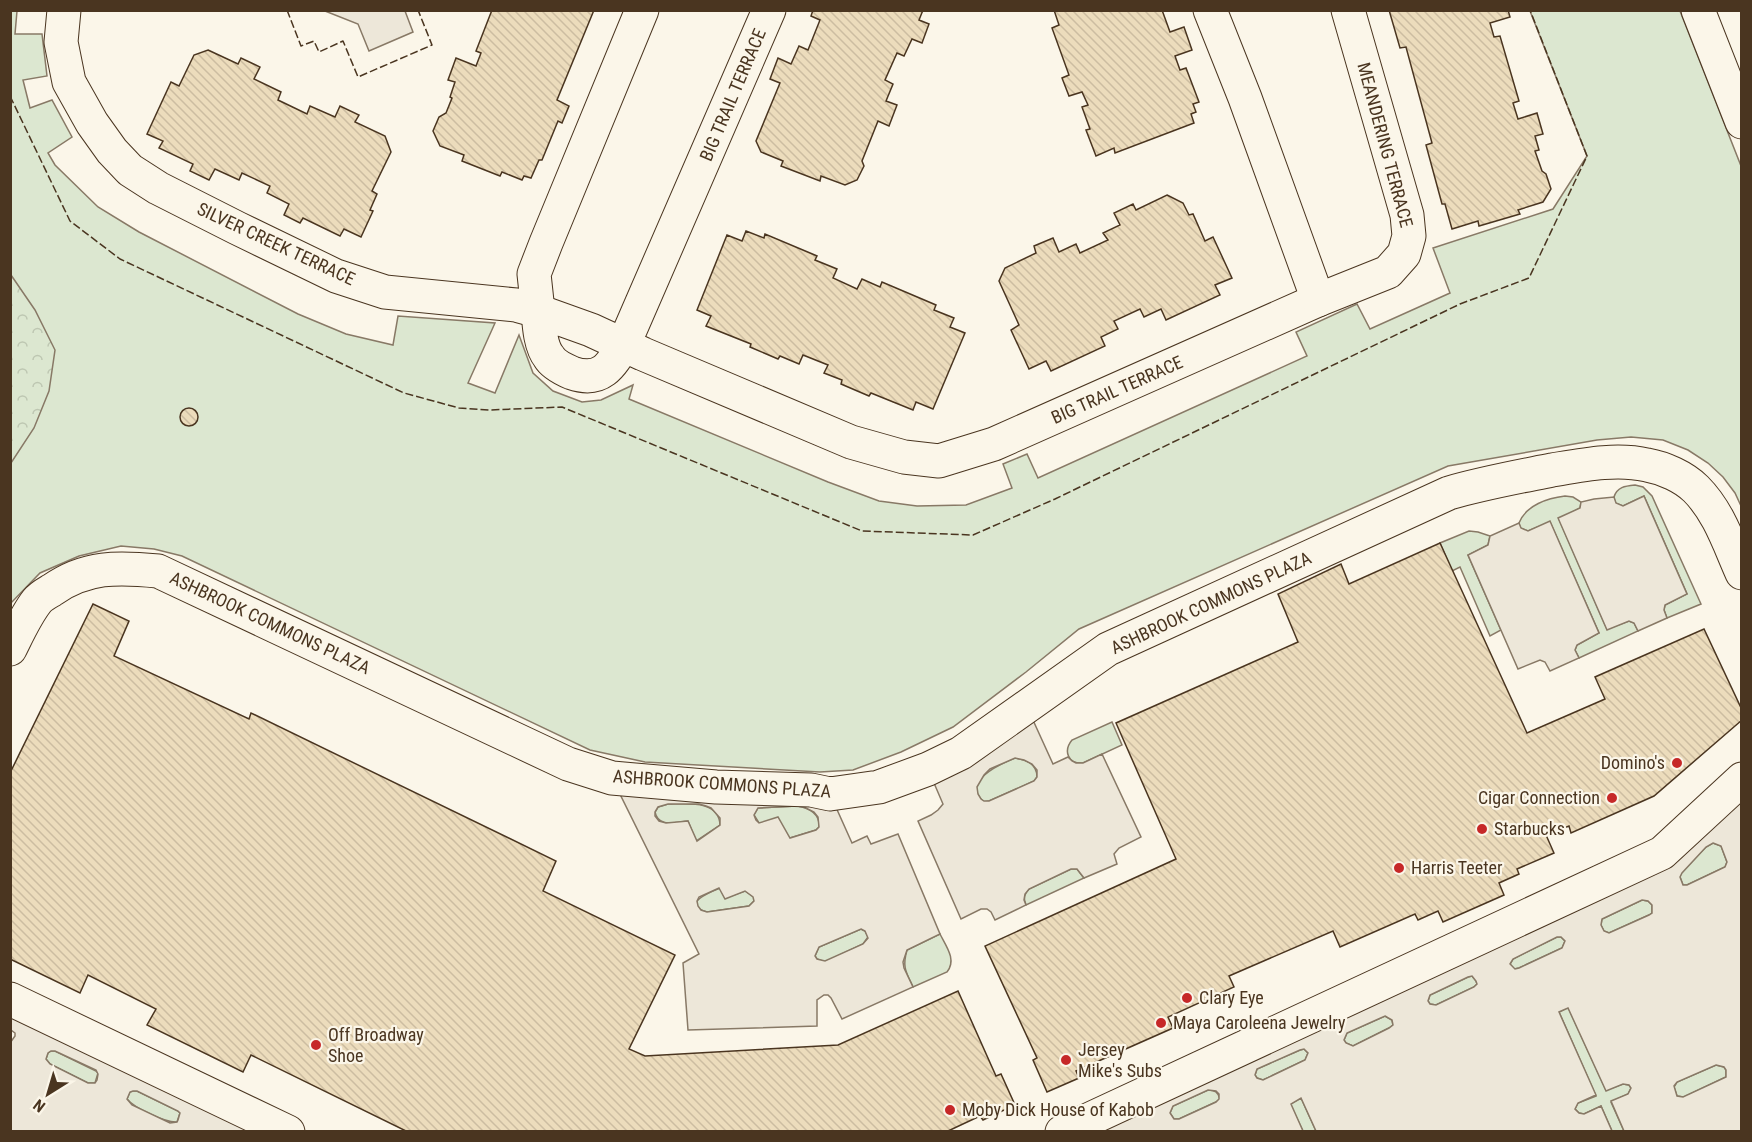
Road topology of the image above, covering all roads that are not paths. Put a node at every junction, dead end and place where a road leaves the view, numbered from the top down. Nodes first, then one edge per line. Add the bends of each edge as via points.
1 (64, 10) edge
2 (642, 10) edge
3 (769, 10) edge
4 (1210, 10) edge
5 (1348, 10) edge
6 (1698, 10) edge
7 (1742, 122) edge
8 (1318, 300) junction
9 (538, 311) junction
10 (624, 344) junction
11 (1742, 573) edge
12 (10, 649) edge
13 (1742, 779) edge
14 (10, 999) edge
15 (1072, 1129) edge
16 (288, 1131) edge

1 - 9 street, SILVER CREEK TERRACE via 61,42 69,82 112,151 130,170 158,188 336,276 385,292 516,305
2 - 9 street via 534,274
3 - 10 street, BIG TRAIL TERRACE
4 - 8 street
5 - 8 street, MEANDERING TERRACE via 1407,215 1409,236 1404,254 1388,272
6 - 7 street
8 - 10 street, BIG TRAIL TERRACE via 994,444 939,461 904,457 851,442
9 - 10 street, BIG TRAIL TERRACE
9 - 10 street via 549,357 565,370 584,377 600,374 612,364
11 - 12 street, ASHBROOK COMMONS PLAZA via 1710,506 1695,488 1671,472 1618,462 1488,482 1449,493 1108,649 961,753 928,769 879,787 830,794 612,778 568,764 158,571 120,567 88,572 58,585 38,599
13 - 15 street via 1662,853
14 - 16 street

